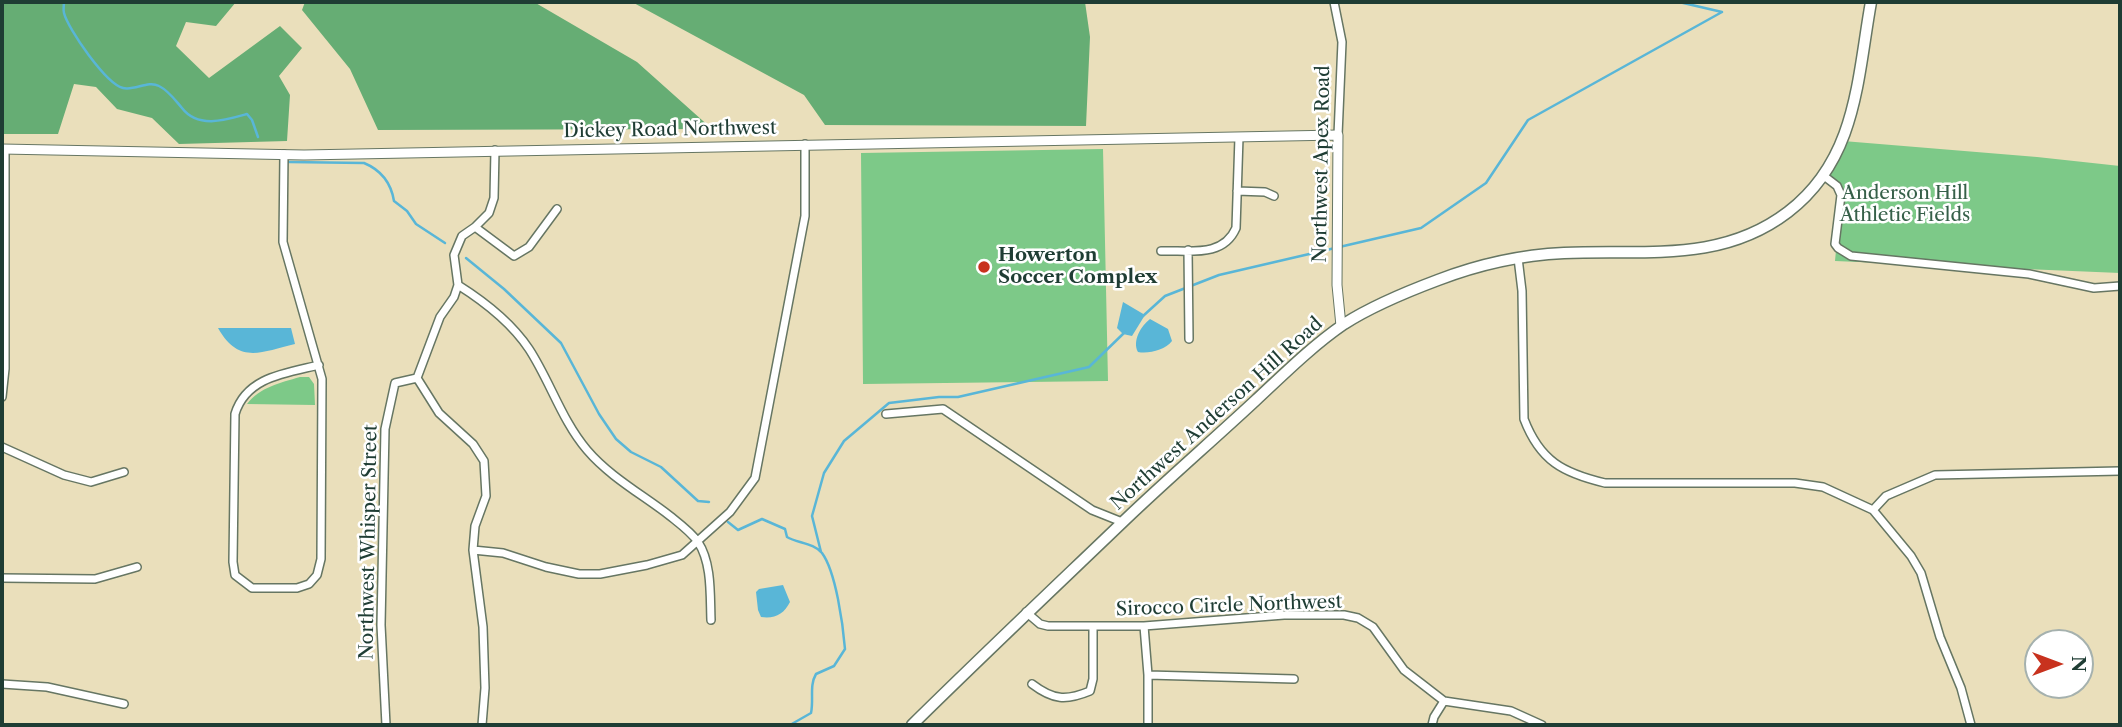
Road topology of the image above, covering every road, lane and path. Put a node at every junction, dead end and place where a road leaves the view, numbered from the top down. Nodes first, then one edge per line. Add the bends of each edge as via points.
1 (1334, 2) edge
2 (1871, 2) edge
3 (1338, 135) junction
4 (1239, 137) junction
5 (805, 144) junction
6 (3, 149) edge
7 (495, 150) junction
8 (284, 154) junction
9 (1824, 176) junction
10 (1237, 191) junction
11 (1275, 196) dead end
12 (557, 209) dead end
13 (475, 227) junction
14 (1188, 250) junction
15 (1161, 251) dead end
16 (1518, 258) junction
17 (458, 285) junction
18 (2120, 286) edge
19 (1341, 326) junction
20 (1189, 338) dead end
21 (319, 365) junction
22 (417, 378) junction
23 (2, 397) edge
24 (886, 414) dead end
25 (2, 447) edge
26 (2120, 471) edge
27 (124, 472) dead end
28 (1873, 510) junction
29 (1122, 522) junction
30 (697, 541) junction
31 (473, 550) junction
32 (137, 567) dead end
33 (2, 578) edge
34 (1026, 612) junction
35 (711, 620) dead end
36 (1093, 626) junction
37 (1144, 626) junction
38 (1148, 676) junction
39 (1294, 680) dead end
40 (2, 684) edge
41 (1032, 684) dead end
42 (1444, 701) junction
43 (124, 704) dead end
44 (386, 725) edge
45 (482, 725) edge
46 (912, 725) edge
47 (1148, 725) edge
48 (1432, 725) edge
49 (1542, 725) edge
50 (1971, 725) edge

1 - 3 street, Northwest Apex Road via 1342,42
2 - 9 main road, Northwest Anderson Hill Road via 1850,120
3 - 4 street, Dickey Road Northwest
3 - 19 street, Northwest Apex Road
4 - 5 street, Dickey Road Northwest
4 - 10 street
5 - 7 street, Dickey Road Northwest
5 - 30 street via 805,216 754,478 730,512
6 - 8 street, Dickey Road Northwest
6 - 23 street
7 - 8 street, Dickey Road Northwest
7 - 13 street via 494,198 489,213
8 - 21 street via 283,242
9 - 16 main road, Northwest Anderson Hill Road via 1779,218 1729,243 1691,250
9 - 18 street via 1841,195 1835,244 1851,256 2029,274 2094,288
10 - 11 street
10 - 14 street via 1236,228 1231,240 1215,249
12 - 13 street via 528,247 514,256
13 - 17 street via 462,236 454,255
14 - 15 street
14 - 20 street
16 - 19 main road, Northwest Anderson Hill Road via 1441,279
16 - 28 street via 1524,419 1540,451 1561,468 1605,483 1795,483 1823,487
17 - 22 street via 440,317
17 - 30 street via 492,308 528,348 586,449
19 - 29 main road, Northwest Anderson Hill Road
21 - 21 street via 323,388 317,575 297,588 252,588 235,575 233,562 235,414 248,390 262,381
22 - 31 street via 439,413 473,444 484,461 486,496 475,526
22 - 44 street, Northwest Whisper Street via 395,383 384,429 381,637
24 - 29 street via 943,409 1092,510
25 - 27 street via 91,482
26 - 28 street via 1935,475 1886,496
28 - 50 street via 1921,573
29 - 34 main road, Northwest Anderson Hill Road
30 - 31 street via 682,555 600,574 579,574 503,553
30 - 35 street via 705,557
31 - 45 street via 483,627
32 - 33 street via 95,579
34 - 36 street, Sirocco Circle Northwest via 1040,624
34 - 46 main road, Northwest Anderson Hill Road
36 - 37 street, Sirocco Circle Northwest
36 - 41 street via 1090,691 1079,696 1049,696
37 - 38 street
37 - 42 street, Sirocco Circle Northwest via 1284,615 1358,618 1373,627 1404,670
38 - 39 street
38 - 47 street
40 - 43 street via 47,687
42 - 48 street
42 - 49 street, Sirocco Circle Northwest via 1511,711

